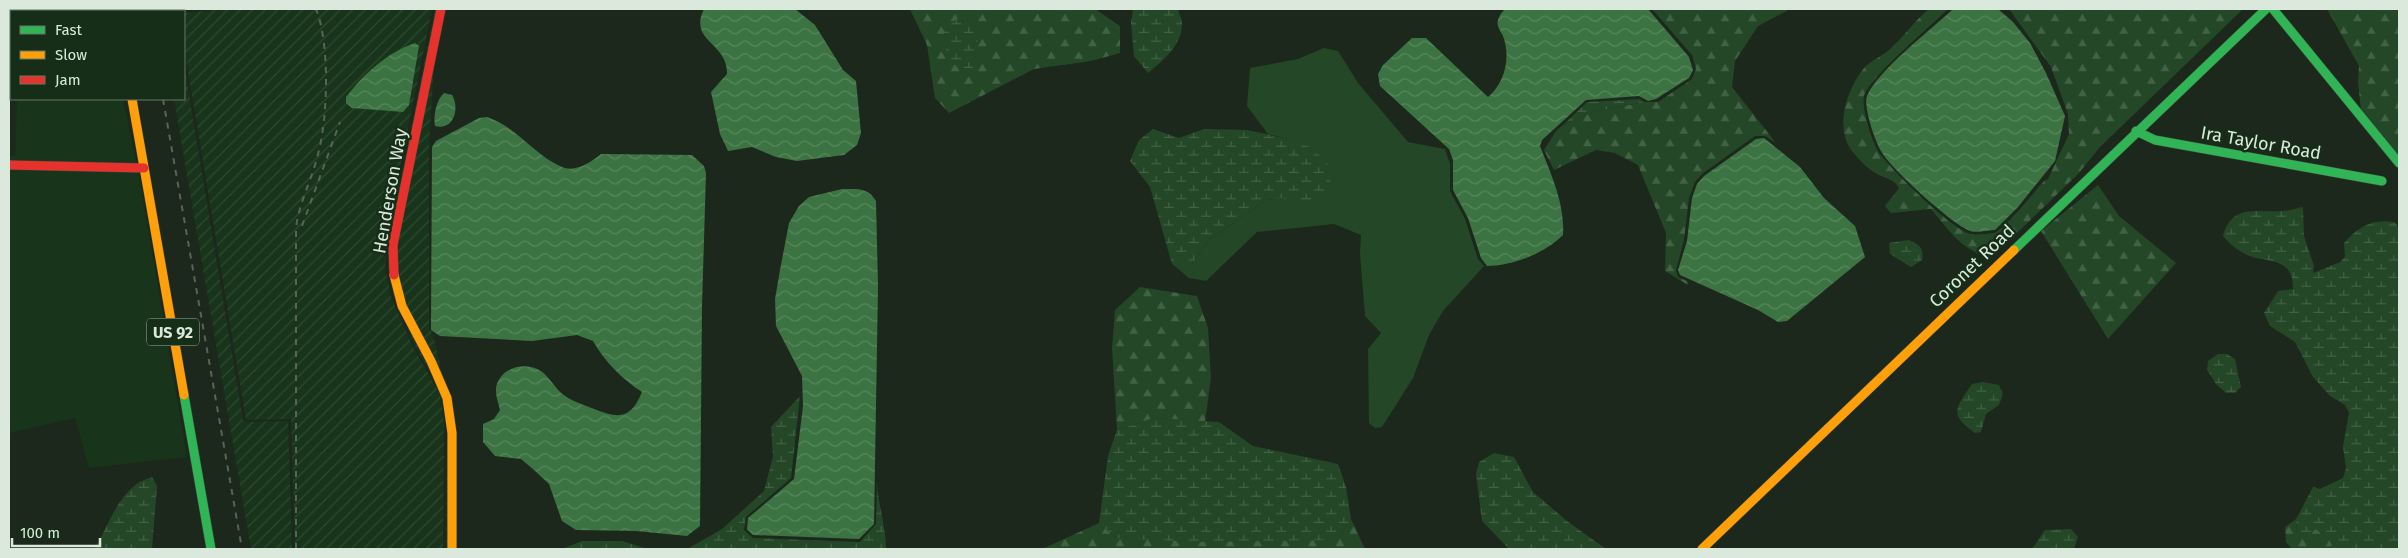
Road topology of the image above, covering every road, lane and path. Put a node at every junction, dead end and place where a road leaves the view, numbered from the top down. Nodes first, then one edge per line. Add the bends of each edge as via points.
1 (441, 9) edge
2 (2266, 9) edge
3 (2273, 9) edge
4 (132, 100) edge
5 (2136, 131) junction
6 (9, 164) edge
7 (2399, 164) edge
8 (144, 168) junction
9 (2382, 181) dead end
10 (211, 549) edge
11 (452, 549) edge
12 (1702, 549) edge

1 - 11 street, Henderson Way via 393,245 394,278 402,306 447,398 452,433
2 - 5 street, Coronet Road
3 - 7 street
4 - 8 street, US 92
5 - 9 street, Ira Taylor Road via 2155,140
5 - 12 street, Coronet Road
6 - 8 street
8 - 10 street, US 92

